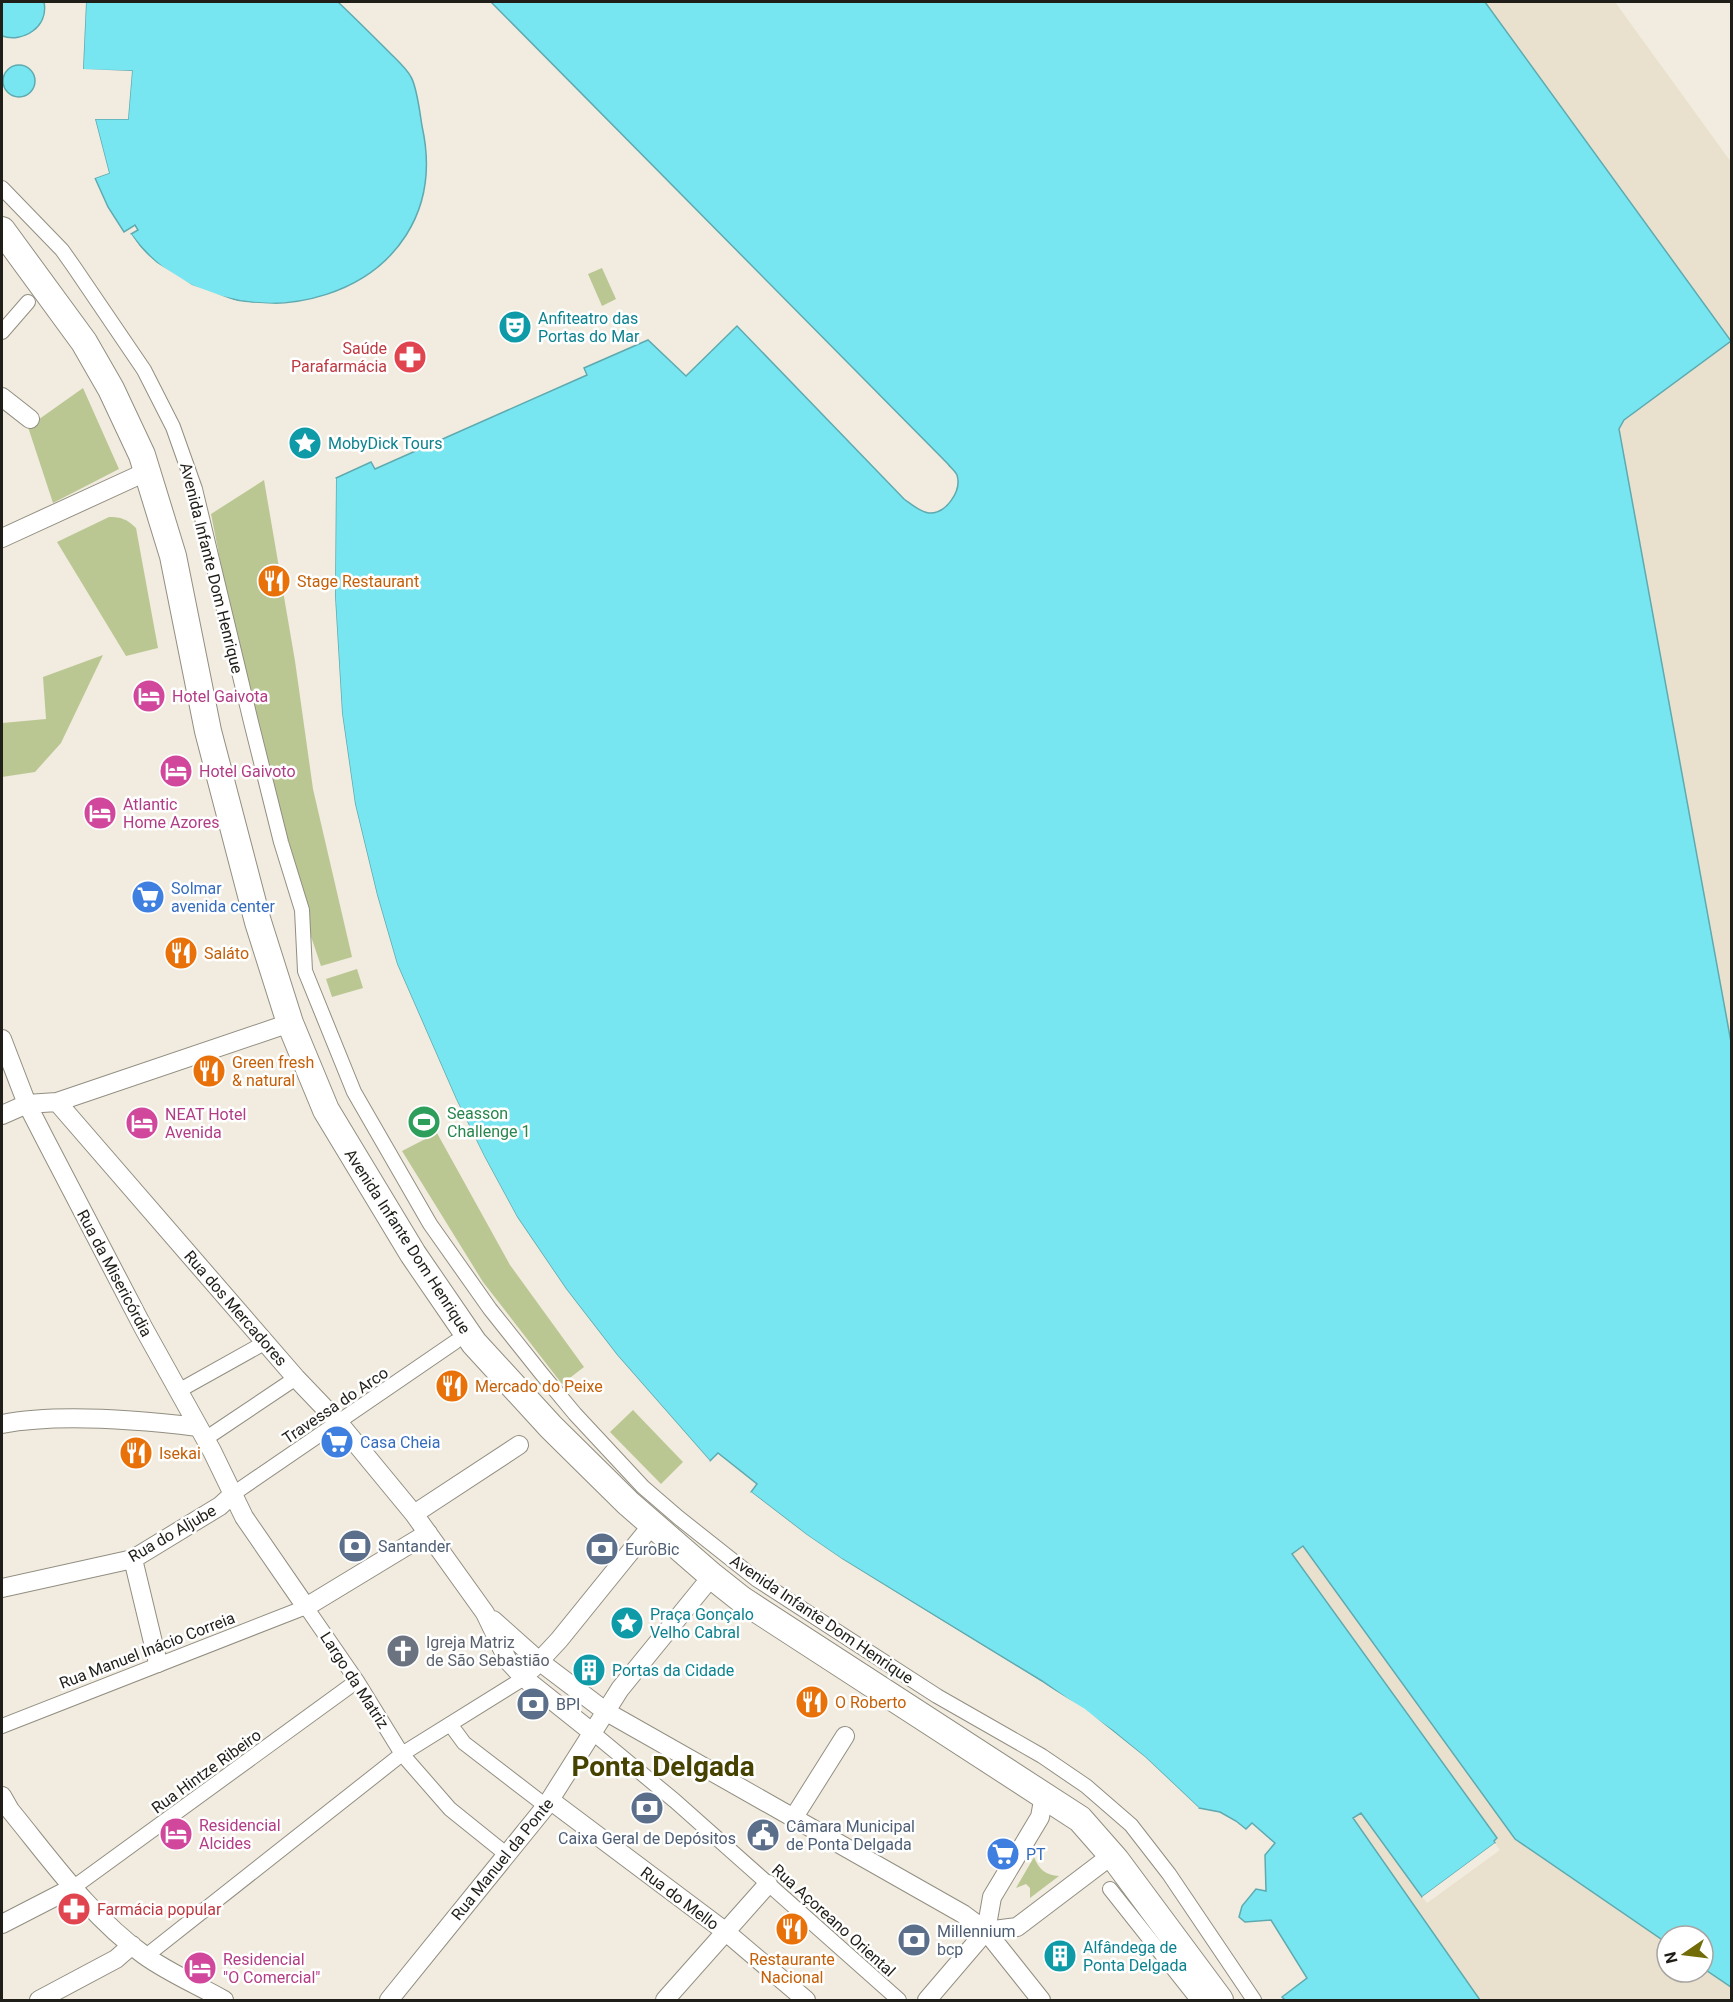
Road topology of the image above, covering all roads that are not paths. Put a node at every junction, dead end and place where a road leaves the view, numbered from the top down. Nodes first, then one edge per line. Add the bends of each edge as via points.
1 (2, 188) edge
2 (4, 236) edge
3 (28, 302) dead end
4 (2, 333) edge
5 (2, 397) edge
6 (30, 419) dead end
7 (148, 471) junction
8 (2, 538) edge
9 (290, 1023) junction
10 (2, 1039) edge
11 (57, 1102) junction
12 (27, 1104) junction
13 (2, 1115) edge
14 (266, 1342) junction
15 (455, 1342) dead end
16 (296, 1378) junction
17 (180, 1390) junction
18 (339, 1423) junction
19 (2, 1424) edge
20 (202, 1433) junction
21 (519, 1445) dead end
22 (233, 1494) junction
23 (414, 1514) junction
24 (652, 1525) junction
25 (428, 1533) junction
26 (133, 1559) junction
27 (712, 1576) junction
28 (2, 1588) edge
29 (306, 1607) junction
30 (484, 1613) junction
31 (539, 1661) junction
32 (158, 1663) junction
33 (524, 1678) junction
34 (357, 1681) junction
35 (605, 1711) junction
36 (450, 1724) junction
37 (2, 1726) edge
38 (593, 1733) junction
39 (845, 1736) dead end
40 (402, 1754) junction
41 (1044, 1795) junction
42 (548, 1803) junction
43 (4, 1807) edge
44 (794, 1817) junction
45 (506, 1854) junction
46 (1112, 1855) junction
47 (768, 1884) junction
48 (74, 1887) junction
49 (1110, 1889) dead end
50 (2, 1924) edge
51 (986, 1931) junction
52 (726, 1932) junction
53 (139, 1951) junction
54 (39, 2001) edge
55 (224, 2001) edge
56 (388, 2001) edge
57 (665, 2001) edge
58 (806, 2001) edge
59 (899, 2001) edge
60 (927, 2001) edge
61 (1041, 2001) edge
62 (1198, 2001) edge
63 (1220, 2001) edge
64 (1254, 2001) edge

1 - 64 street, Avenida Infante Dom Henrique via 62,250 144,370 173,428 195,489 250,722 302,910 305,971 354,1092 430,1224 541,1373 643,1487 756,1579 1086,1786 1131,1825
2 - 7 main road, Avenida Infante Dom Henrique via 84,342 111,389
3 - 4 street
5 - 6 street
7 - 8 street
7 - 9 main road, Avenida Infante Dom Henrique via 173,556 231,824
9 - 11 street
9 - 24 main road, Avenida Infante Dom Henrique via 326,1110 413,1254 474,1343 551,1427
10 - 12 street, Rua da Misericórdia
11 - 12 street
11 - 14 street, Rua dos Mercadores
12 - 13 street
12 - 17 street, Rua da Misericórdia
14 - 16 street, Rua dos Mercadores
14 - 17 street
15 - 18 street, Travessa do Arco
16 - 18 street, Rua dos Mercadores
16 - 20 street
17 - 20 street, Rua da Misericórdia
18 - 22 street, Travessa do Arco
18 - 23 street, Rua dos Mercadores
19 - 20 street via 83,1419
20 - 22 street, Rua da Misericórdia
21 - 23 street
22 - 26 street, Rua do Aljube
22 - 29 street, Rua da Misericórdia via 244,1517
23 - 25 street
24 - 27 main road, Avenida Infante Dom Henrique
24 - 31 street
25 - 29 street
25 - 30 street
26 - 28 street, Rua do Aljube
26 - 32 street
27 - 35 street
27 - 41 main road, Avenida Infante Dom Henrique via 741,1599
29 - 32 street, Rua Manuel Inácio Correia
29 - 34 street, Largo da Matriz
30 - 31 street
30 - 33 street via 508,1661
31 - 33 street
31 - 35 street
32 - 37 street, Rua Manuel Inácio Correia
33 - 36 street
33 - 38 street
34 - 40 street, Largo da Matriz
34 - 48 street, Rua Hintze Ribeiro
35 - 38 street, Rua Manuel da Ponte
35 - 44 street
36 - 40 street
36 - 42 street, Rua do Mello via 464,1743
38 - 42 street, Rua Manuel da Ponte
38 - 47 street, Rua Açoreano Oriental via 678,1800
39 - 44 street
40 - 45 street, Largo da Matriz via 450,1809
40 - 53 street
41 - 46 main road, Avenida Infante Dom Henrique via 1080,1819
41 - 51 street via 1040,1816 992,1897
42 - 45 street, Rua Manuel da Ponte
42 - 52 street, Rua do Mello
43 - 48 street
44 - 51 street
45 - 56 street, Rua Manuel da Ponte
46 - 51 street via 1017,1927
46 - 63 main road, Avenida Infante Dom Henrique
47 - 52 street
47 - 59 street, Rua Açoreano Oriental
48 - 50 street
48 - 53 street
49 - 62 street
51 - 60 street
51 - 61 street
52 - 57 street
52 - 58 street, Rua do Mello
53 - 54 street via 116,1959
53 - 55 street

